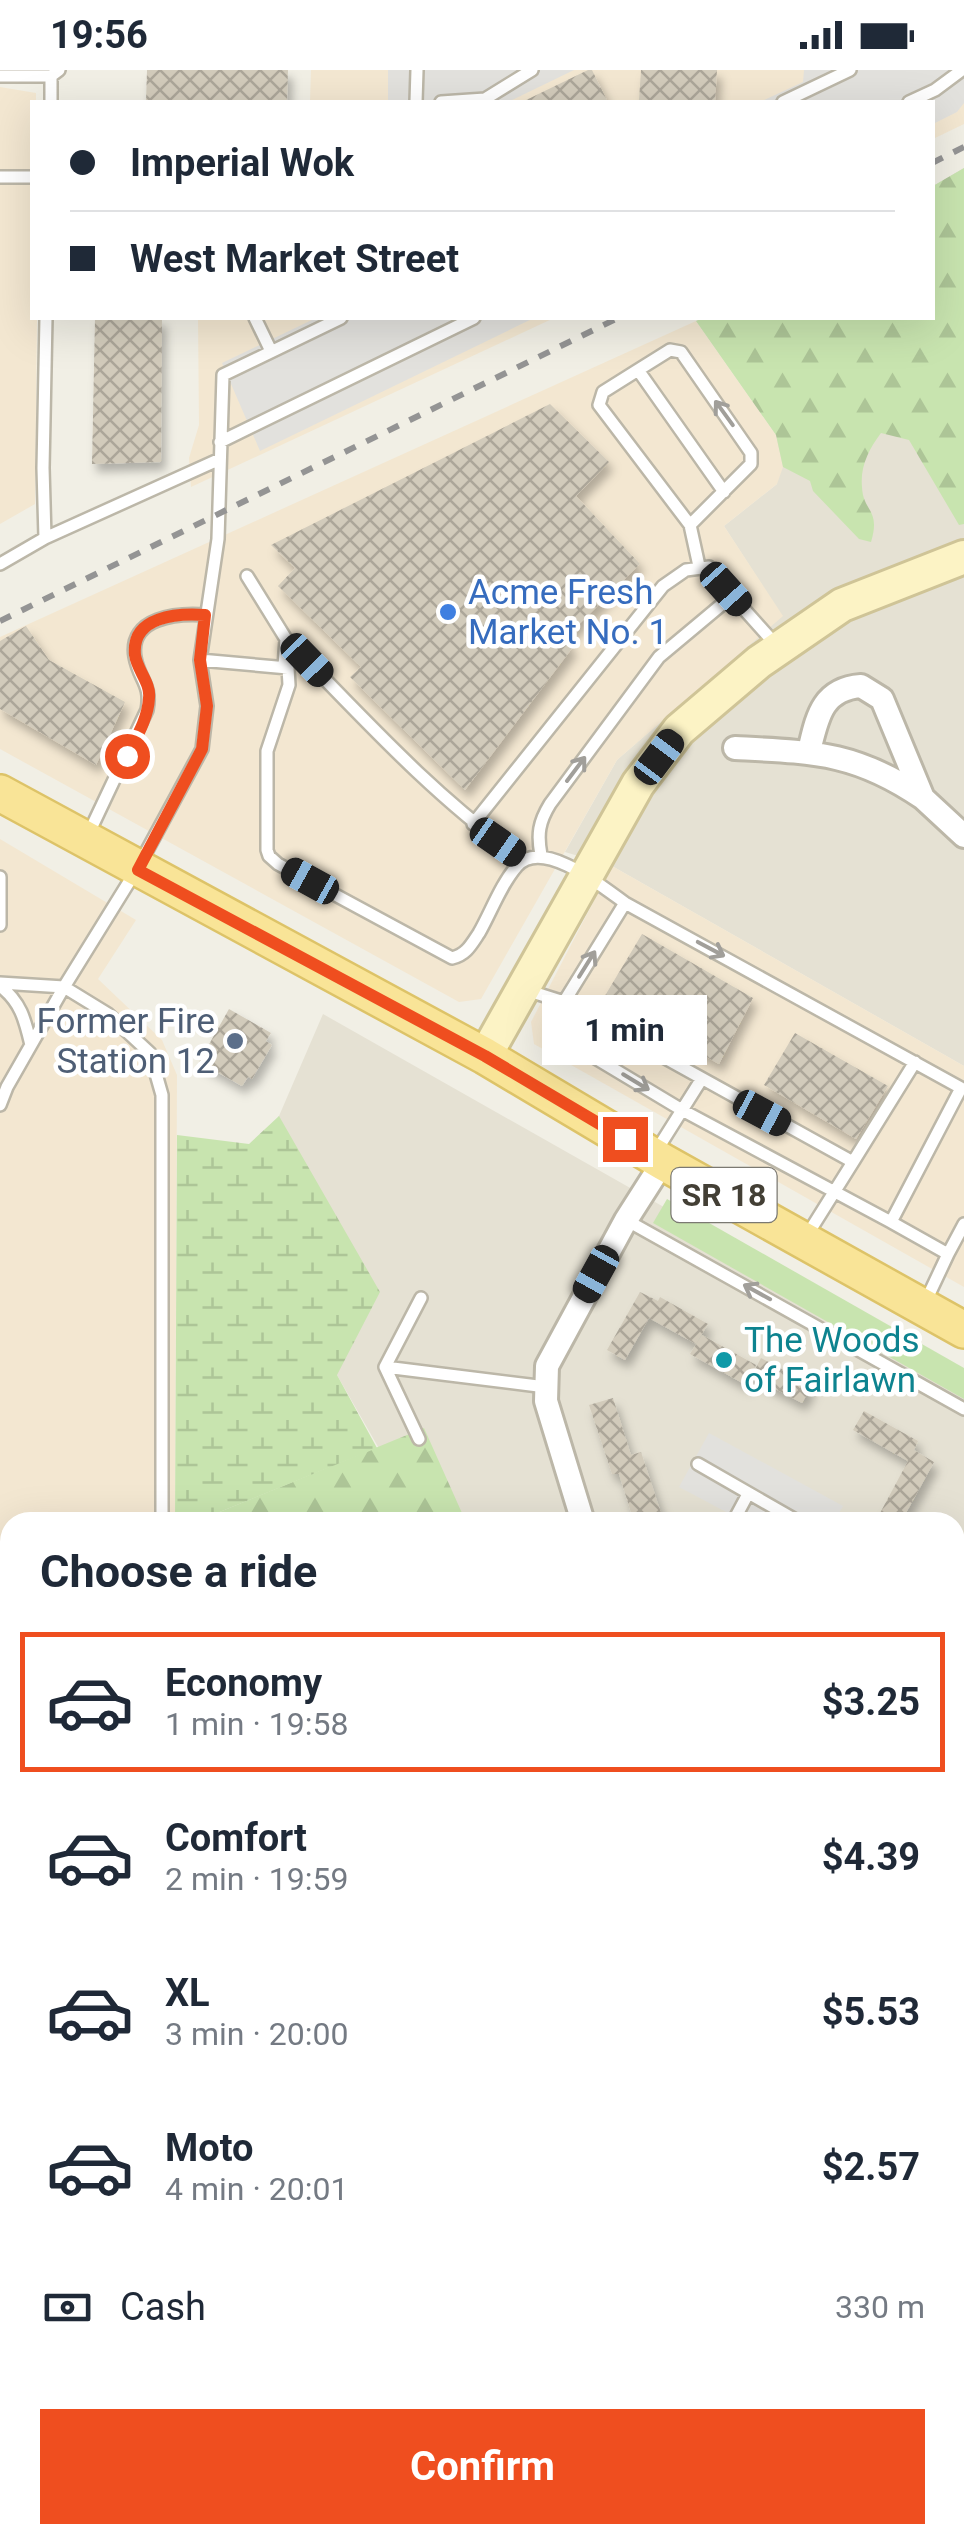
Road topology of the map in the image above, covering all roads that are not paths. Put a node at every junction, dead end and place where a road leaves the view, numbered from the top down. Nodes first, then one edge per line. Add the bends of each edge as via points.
1 (417, 70) edge
2 (532, 70) edge
3 (850, 70) edge
4 (962, 70) edge
5 (55, 73) edge
6 (0, 76) edge
7 (828, 76) edge
8 (50, 100) edge
9 (416, 100) edge
10 (470, 100) edge
11 (786, 100) edge
12 (913, 100) edge
13 (0, 177) edge
14 (30, 177) edge
15 (46, 320) edge
16 (256, 320) edge
17 (337, 320) edge
18 (470, 320) edge
19 (271, 351) junction
20 (638, 370) junction
21 (220, 442) junction
22 (220, 459) junction
23 (724, 492) junction
24 (690, 525) junction
25 (45, 538) junction
26 (964, 557) edge
27 (0, 564) edge
28 (700, 566) junction
29 (246, 576) dead end
30 (726, 589) junction
31 (205, 615) junction
32 (286, 638) junction
33 (778, 648) junction
34 (200, 660) junction
35 (284, 666) junction
36 (734, 748) dead end
37 (809, 752) junction
38 (0, 793) edge
39 (922, 798) junction
40 (473, 824) junction
41 (964, 836) edge
42 (85, 840) junction
43 (541, 855) junction
44 (524, 860) junction
45 (138, 870) junction
46 (585, 875) junction
47 (0, 877) edge
48 (626, 903) junction
49 (0, 925) edge
50 (0, 984) edge
51 (64, 988) junction
52 (522, 989) junction
53 (564, 1002) junction
54 (31, 1045) junction
55 (485, 1056) junction
56 (915, 1062) junction
57 (701, 1080) junction
58 (962, 1088) edge
59 (0, 1105) edge
60 (682, 1110) junction
61 (658, 1159) junction
62 (853, 1162) junction
63 (834, 1193) junction
64 (626, 1220) junction
65 (891, 1222) junction
66 (964, 1224) edge
67 (805, 1239) junction
68 (948, 1254) junction
69 (421, 1298) dead end
70 (923, 1308) junction
71 (963, 1328) edge
72 (385, 1367) junction
73 (546, 1387) junction
74 (964, 1408) edge
75 (419, 1438) dead end
76 (698, 1464) dead end
77 (748, 1494) junction
78 (162, 1512) edge
79 (579, 1512) edge
80 (739, 1512) edge
81 (781, 1512) edge

1 - 9 lane
2 - 10 lane via 485,99
3 - 7 lane
4 - 12 lane
5 - 6 lane
5 - 8 lane
7 - 11 lane
13 - 14 lane
15 - 25 lane
16 - 19 lane
17 - 19 lane
18 - 21 lane
19 - 21 lane via 222,375
20 - 23 lane
23 -> 20 lane via 750,464 748,446 680,352 670,350
20 - 24 lane via 603,392 599,405
21 - 22 lane
22 - 25 lane
22 - 31 lane via 218,539
23 - 24 lane
24 - 28 lane
25 - 27 lane
26 - 33 street via 842,606
28 - 30 lane via 709,566
28 - 40 lane via 663,586
29 - 32 lane
30 - 33 lane
43 -> 30 lane via 538,830 550,804 660,657 726,601
31 - 34 lane
31 - 42 lane via 178,613 136,637 135,656 150,694 147,710
32 - 35 lane
32 - 40 lane
33 - 46 street via 679,730 638,784
34 - 35 lane
34 - 45 lane via 207,706 202,749
35 - 44 lane via 289,684 267,751 269,856 452,958 465,952
36 - 37 street
37 - 39 street via 889,775
37 - 39 street via 820,709 840,690 861,686 882,699
38 - 42 main road, SR 18
39 - 41 street
40 - 44 lane
42 - 45 main road, SR 18
43 - 44 lane
43 - 46 lane
45 - 51 lane
45 - 55 main road, SR 18
46 - 48 lane
46 - 52 street
47 - 49 lane
53 -> 48 lane
48 -> 56 lane
50 - 51 lane
50 - 54 lane via 15,997
51 - 54 lane
51 - 78 lane via 108,1014 150,1053 162,1095
52 - 53 lane
52 - 55 street
53 - 57 lane
53 -> 60 lane via 552,1032
54 - 59 lane
55 - 61 main road, SR 18
56 - 58 lane
56 - 62 lane
57 - 60 lane
57 - 62 lane
58 - 65 lane
60 - 61 lane
60 - 63 lane
61 - 64 street
61 - 67 main road, SR 18
62 - 63 lane
63 - 65 lane
63 - 67 lane
64 - 73 street via 547,1366
74 -> 64 lane
65 - 68 lane
66 - 68 lane
67 - 70 main road, SR 18
68 - 70 lane
69 - 72 lane
70 - 71 main road, SR 18
72 - 73 lane
72 - 75 lane
73 - 79 street
76 - 77 lane
77 - 80 lane
77 - 81 lane

